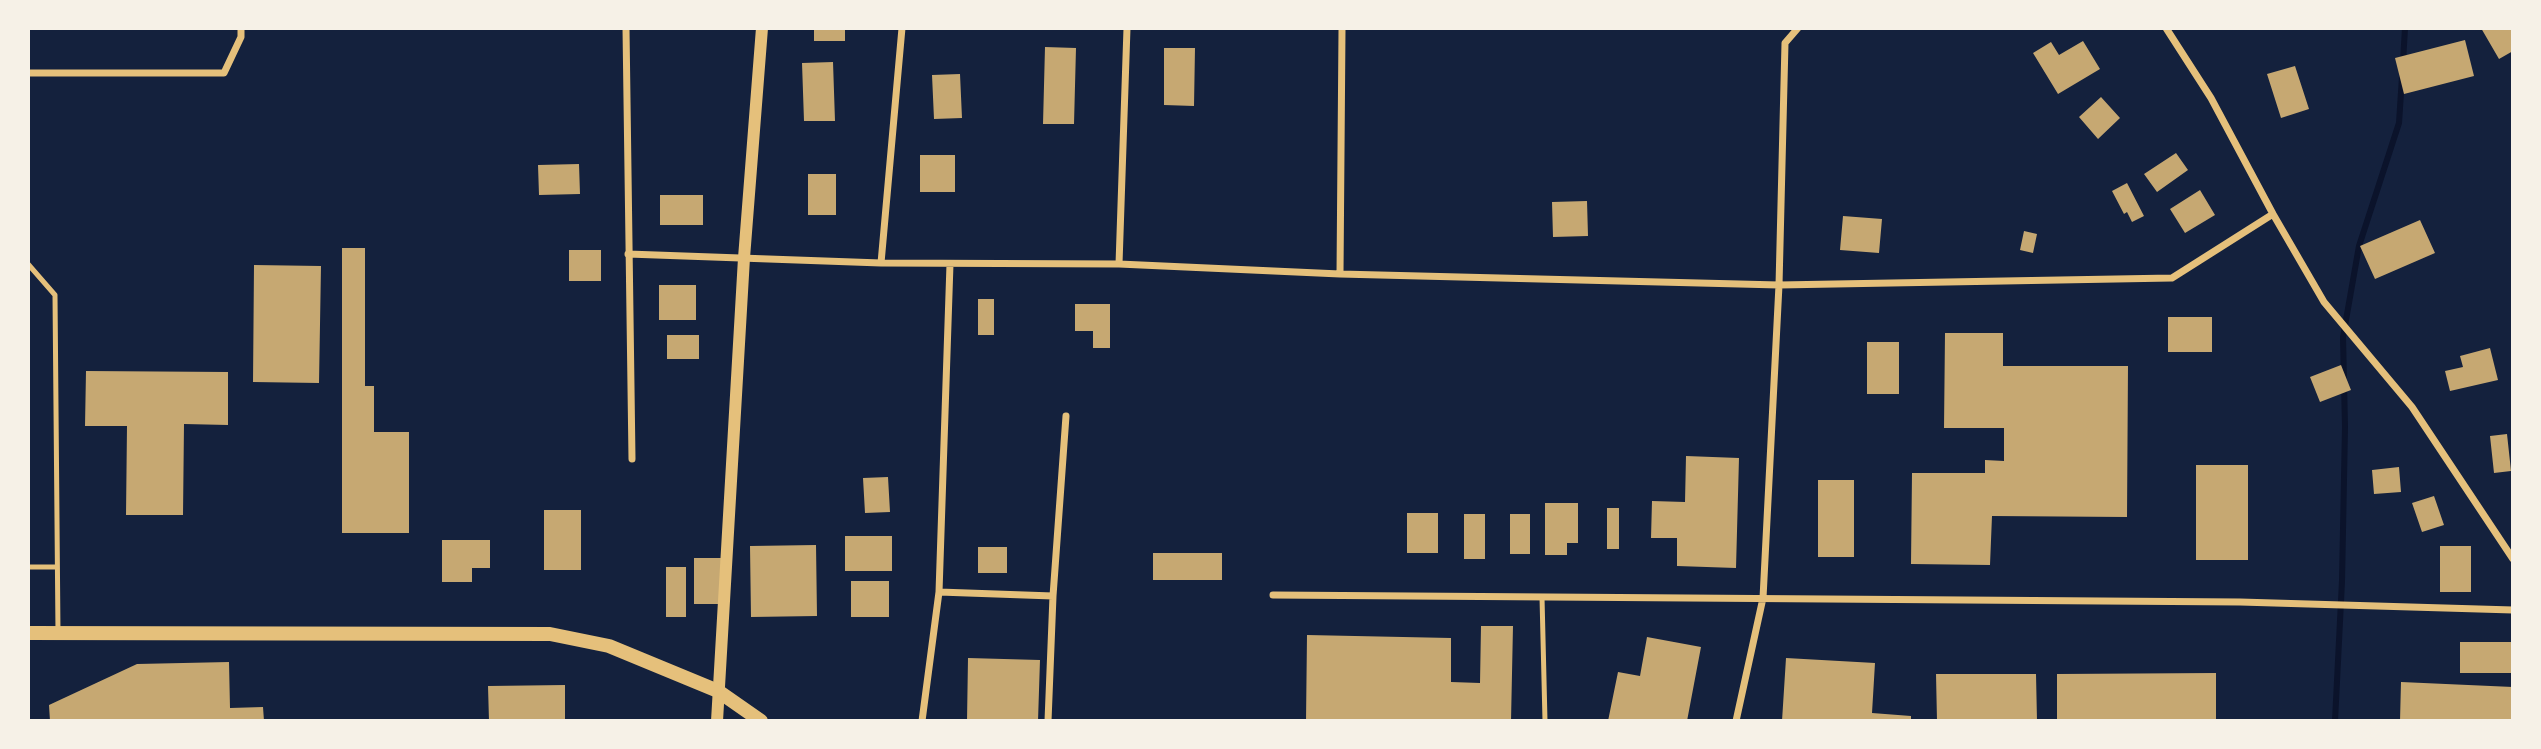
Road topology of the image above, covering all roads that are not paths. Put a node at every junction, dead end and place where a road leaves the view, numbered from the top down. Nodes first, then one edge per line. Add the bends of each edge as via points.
1 (625, 28) edge
2 (762, 28) edge
3 (902, 28) edge
4 (1127, 28) edge
5 (1798, 28) edge
6 (2165, 28) edge
7 (1342, 30) edge
8 (241, 32) edge
9 (28, 73) edge
10 (2273, 214) junction
11 (628, 254) junction
12 (744, 258) junction
13 (881, 263) junction
14 (28, 264) edge
15 (950, 264) junction
16 (1119, 264) junction
17 (1340, 274) junction
18 (1779, 285) junction
19 (1066, 416) dead end
20 (632, 459) dead end
21 (2513, 559) edge
22 (28, 566) edge
23 (57, 567) junction
24 (940, 592) junction
25 (1273, 595) dead end
26 (1053, 596) junction
27 (1542, 597) junction
28 (1763, 598) junction
29 (2513, 610) edge
30 (28, 633) edge
31 (58, 633) junction
32 (718, 691) junction
33 (717, 721) edge
34 (761, 721) edge
35 (922, 721) edge
36 (1048, 721) edge
37 (1545, 721) edge
38 (1736, 721) edge

1 - 11 street
2 - 12 street
3 - 13 street
4 - 16 street
5 - 18 street via 1785,43
6 - 10 street via 2211,99
7 - 17 street
8 - 9 street via 224,73
10 - 18 street via 2172,278
10 - 21 street via 2324,303 2412,407
11 - 12 street
11 - 20 street
12 - 13 street
12 - 32 street
13 - 15 street
14 - 23 lane via 55,295
15 - 16 street
15 - 24 street
16 - 17 street
17 - 18 street
18 - 28 street
19 - 26 street
22 - 23 lane
23 - 31 lane
24 - 26 street
24 - 35 street
25 - 27 street
26 - 36 street
27 - 28 street
27 - 37 lane
28 - 29 street via 2240,602
28 - 38 street
30 - 31 main road
31 - 32 main road via 550,634 610,646
32 - 33 street
32 - 34 main road

